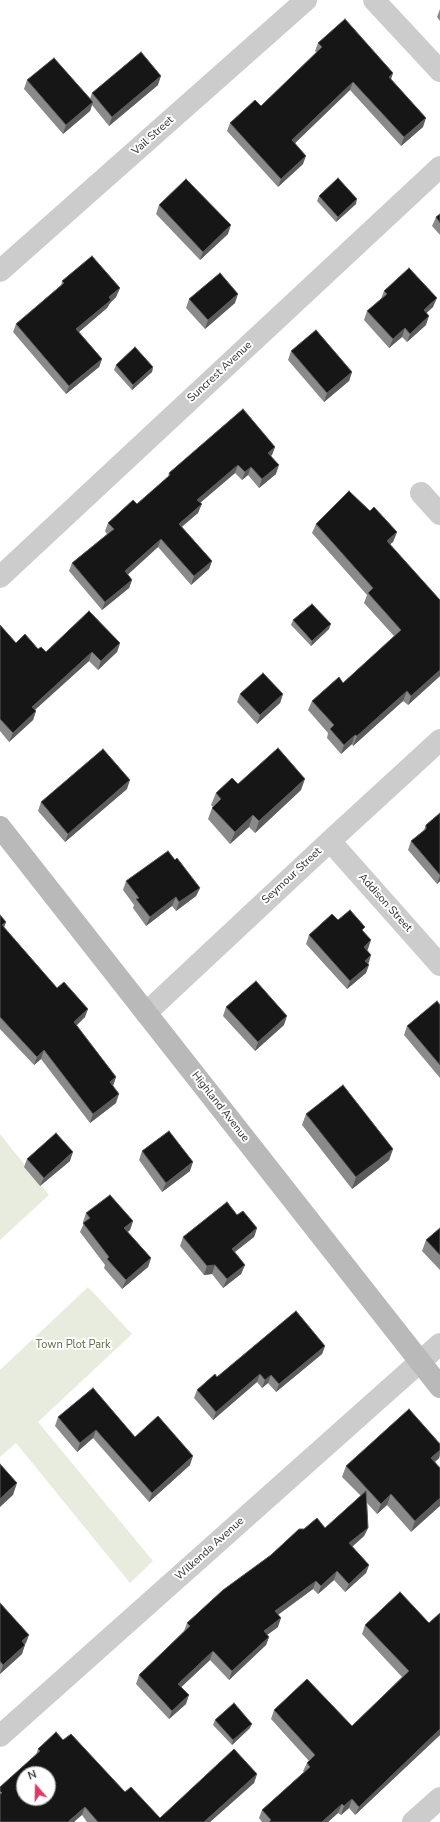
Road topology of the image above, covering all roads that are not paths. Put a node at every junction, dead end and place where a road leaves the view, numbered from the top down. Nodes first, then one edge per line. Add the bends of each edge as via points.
1 (306, 0) edge
2 (374, 0) edge
3 (440, 71) edge
4 (440, 167) edge
5 (0, 271) edge
6 (421, 492) dead end
7 (440, 514) edge
8 (0, 577) edge
9 (440, 740) edge
10 (0, 827) edge
11 (330, 841) junction
12 (440, 965) edge
13 (146, 1013) junction
14 (440, 1344) edge
15 (421, 1362) junction
16 (440, 1386) edge
17 (0, 1736) edge
18 (440, 1798) edge
19 (413, 1822) edge

1 - 5 street, Vail Street
2 - 3 street
4 - 8 street, Suncrest Avenue
6 - 7 street
9 - 11 street, Seymour Street
10 - 13 main road, Highland Avenue
11 - 12 street, Addison Street
11 - 13 street, Seymour Street
13 - 15 main road, Highland Avenue
14 - 15 street, Wilkenda Avenue
15 - 16 main road, Highland Avenue
15 - 17 street, Wilkenda Avenue
18 - 19 street

